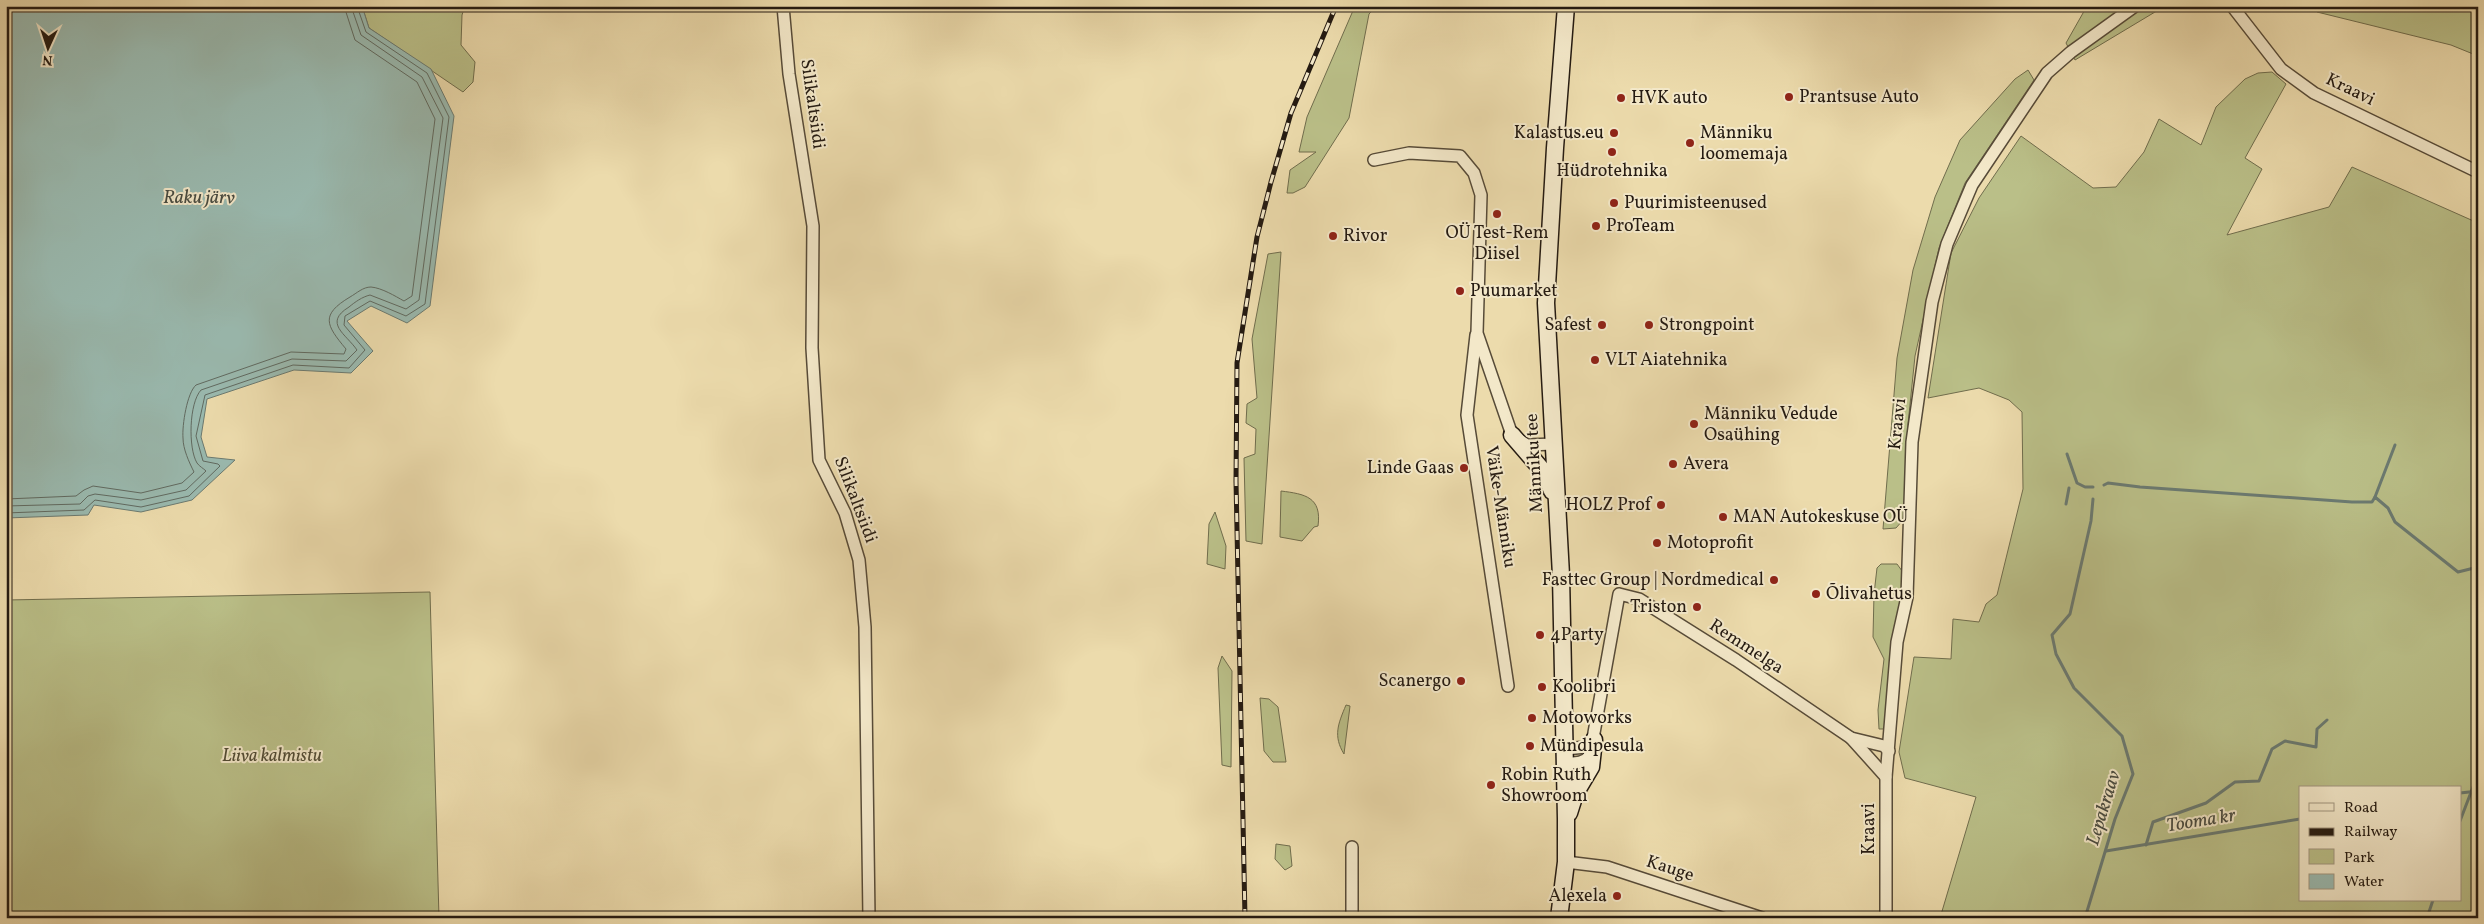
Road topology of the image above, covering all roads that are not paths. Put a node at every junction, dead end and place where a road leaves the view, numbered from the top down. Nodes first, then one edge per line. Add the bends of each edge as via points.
1 (783, 6) edge
2 (1566, 6) edge
3 (2135, 6) edge
4 (2232, 6) edge
5 (1374, 160) dead end
6 (2478, 172) edge
7 (1477, 333) junction
8 (1512, 434) junction
9 (1554, 444) junction
10 (1557, 499) junction
11 (1508, 686) dead end
12 (1851, 738) junction
13 (1594, 740) junction
14 (1889, 751) junction
15 (1565, 756) junction
16 (1886, 777) junction
17 (1566, 819) junction
18 (1352, 847) dead end
19 (1566, 862) junction
20 (869, 918) edge
21 (1352, 918) edge
22 (1559, 918) edge
23 (1762, 918) edge
24 (1886, 918) edge

1 - 20 street, Silikaltsiidi via 789,74 813,226 812,348 819,460 845,513 859,560 865,626
2 - 9 street, Männiku tee via 1547,270
3 - 14 street, Kraavi via 2065,56 2047,74 1972,185 1947,244 1932,302 1912,442 1907,597 1897,642
4 - 6 street, Kraavi via 2281,69 2294,80 2314,93
5 - 7 street, Väike-Männiku via 1409,153 1460,156 1474,173 1481,195
7 - 8 street, Väike-Männiku
7 - 11 street, Väike-Männiku via 1467,415
8 - 9 street, Väike-Männiku via 1527,445
8 - 10 street via 1544,472
9 - 10 street, Männiku tee
10 - 15 street, Männiku tee
12 - 13 street, Remmelga via 1639,599 1619,594
12 - 14 street, Remmelga via 1884,746
12 - 16 street, Remmelga
13 - 15 street via 1586,760
13 - 17 street via 1591,767 1575,794
14 - 16 street, Kraavi
15 - 17 street, Männiku tee
16 - 24 street, Kraavi
17 - 19 street, Männiku tee
18 - 21 street
19 - 22 street, Männiku tee
19 - 23 street, Kauge via 1607,867

